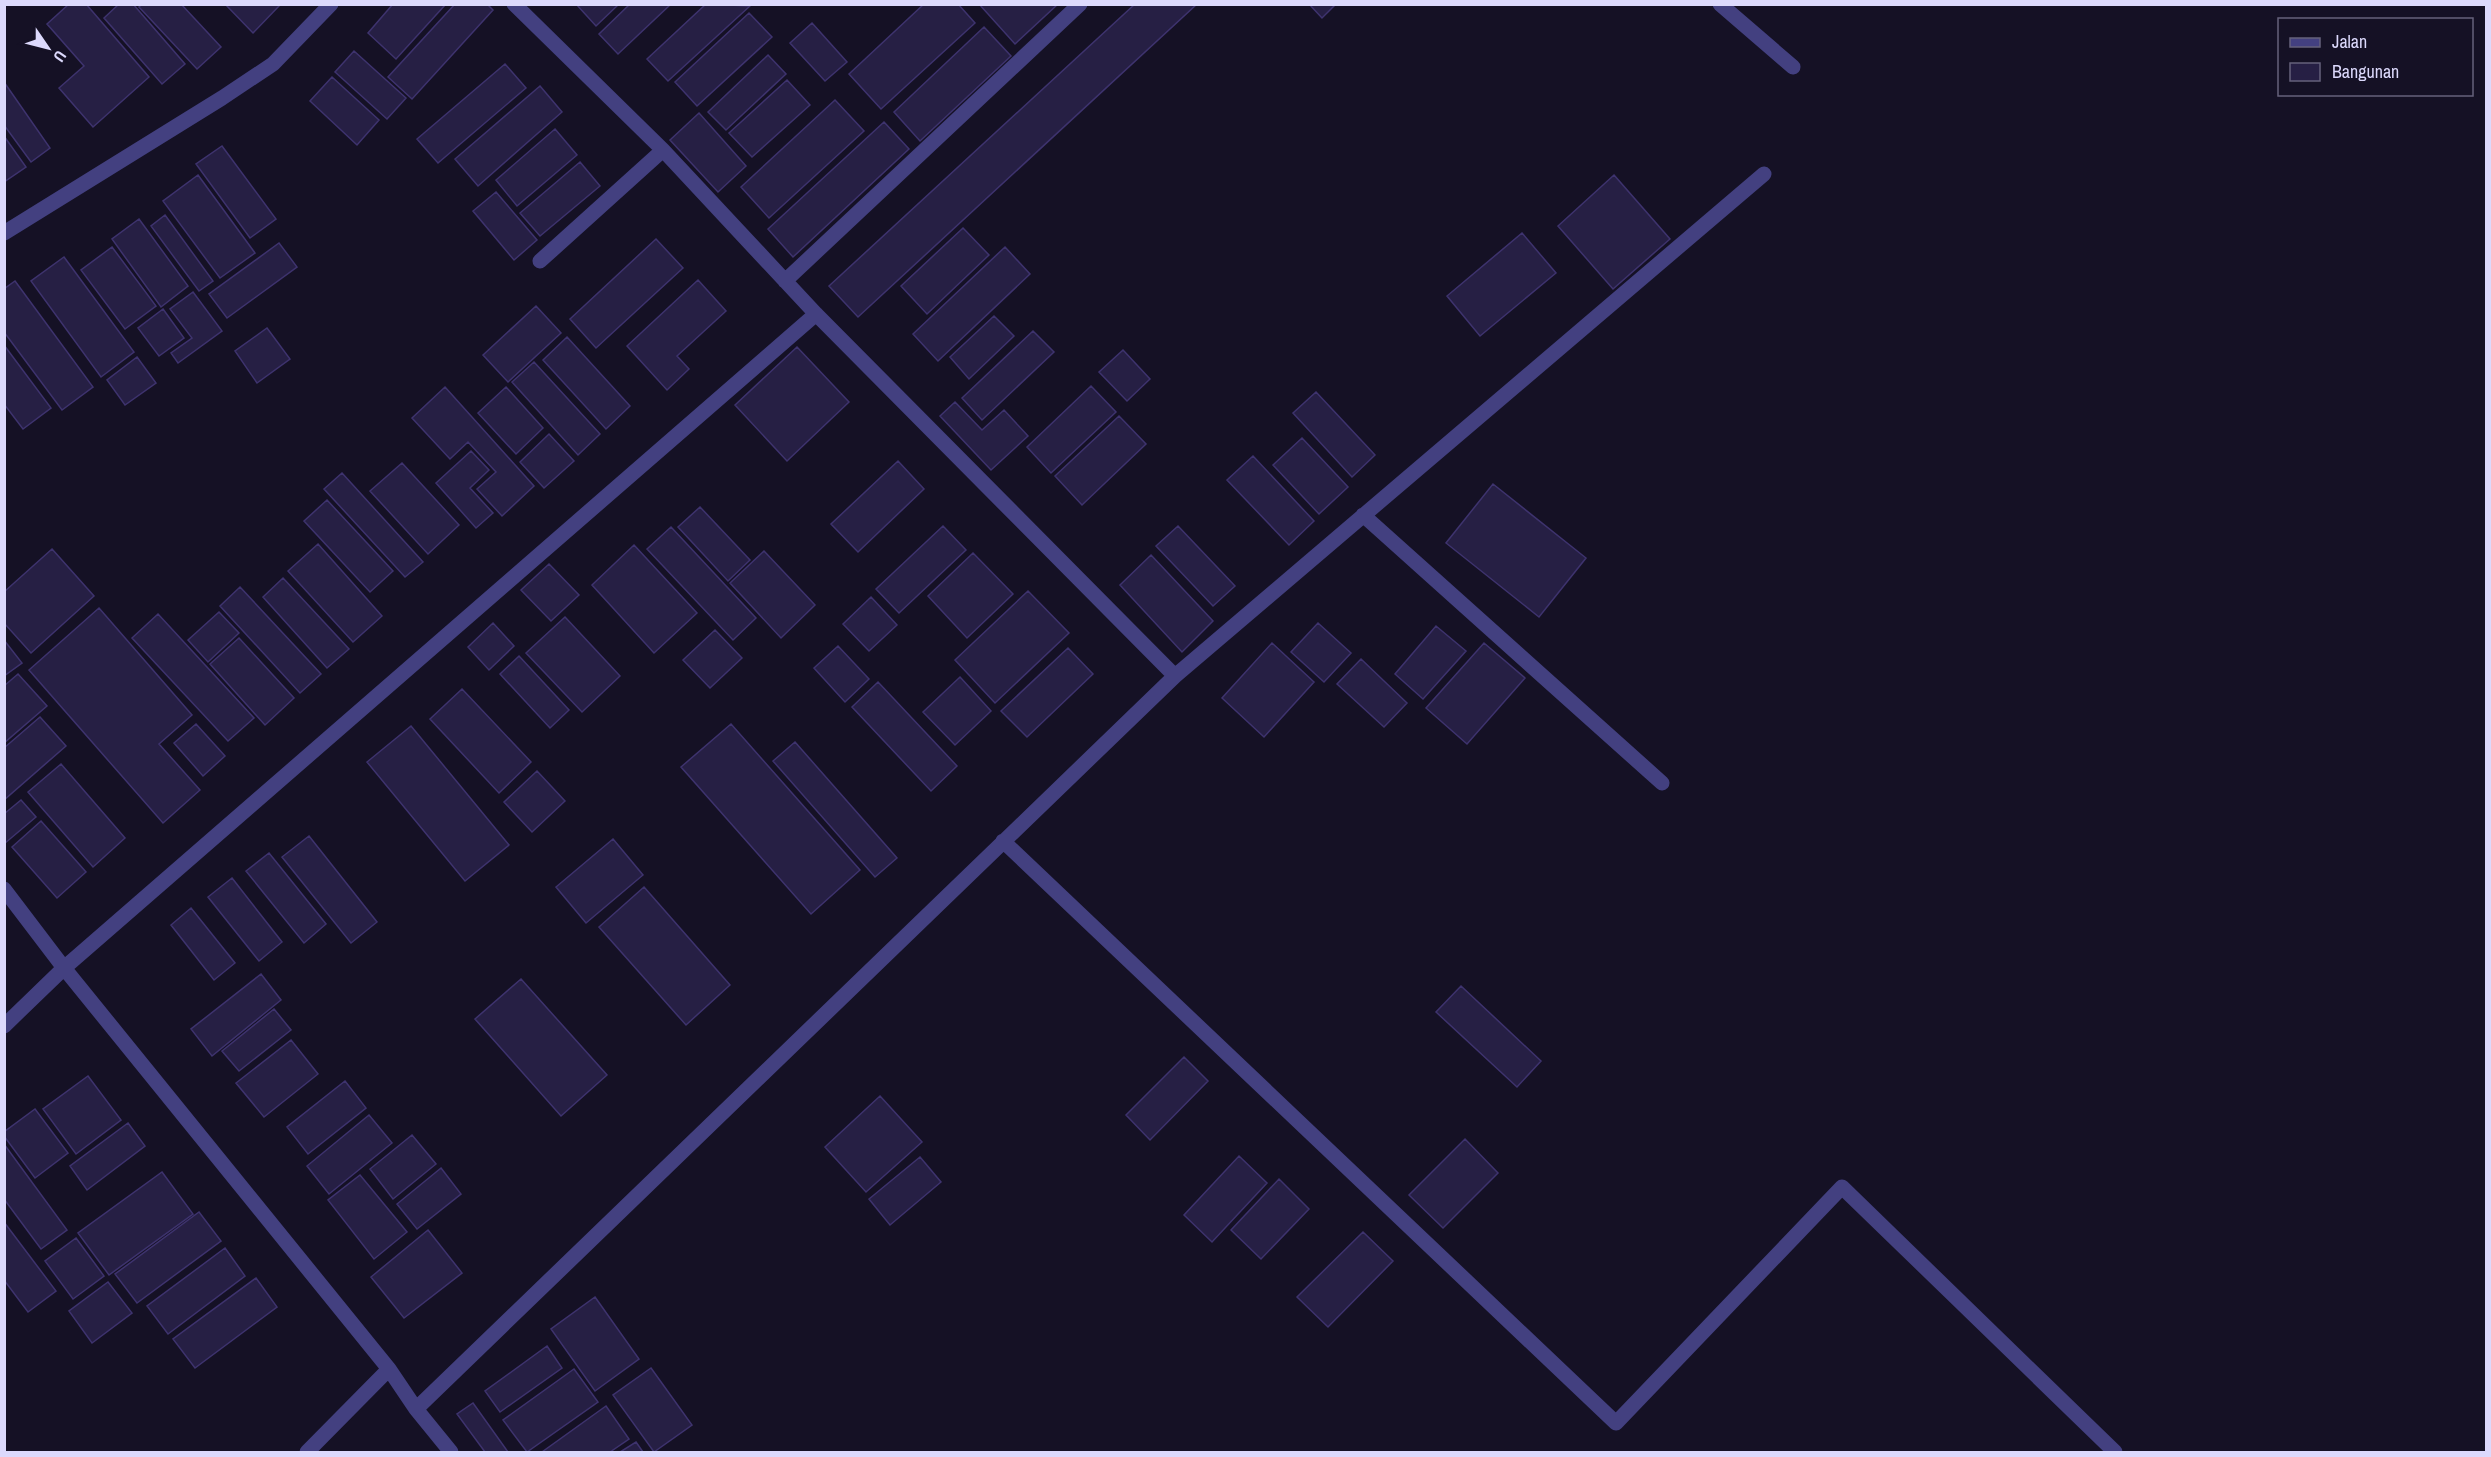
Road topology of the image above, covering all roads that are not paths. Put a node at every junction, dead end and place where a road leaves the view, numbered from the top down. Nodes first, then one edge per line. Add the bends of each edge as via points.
1 (331, 4) edge
2 (514, 4) edge
3 (1080, 4) edge
4 (1720, 4) edge
5 (1793, 67) dead end
6 (663, 150) junction
7 (1764, 174) dead end
8 (4, 233) edge
9 (540, 261) dead end
10 (785, 281) junction
11 (816, 314) junction
12 (1363, 515) junction
13 (1175, 676) junction
14 (1662, 783) dead end
15 (1003, 841) junction
16 (4, 889) edge
17 (64, 968) junction
18 (4, 1026) edge
19 (389, 1369) junction
20 (416, 1409) junction
21 (307, 1452) edge
22 (451, 1452) edge
23 (2115, 1452) edge

1 - 8 street via 273,64
2 - 6 street
3 - 10 street
4 - 5 street
6 - 9 street
6 - 10 street
7 - 12 street
10 - 11 street
11 - 13 street
11 - 17 street
12 - 13 street
12 - 14 street
13 - 15 street
15 - 20 street
15 - 23 street via 1616,1423 1842,1186
16 - 17 street
17 - 18 street
17 - 19 street
19 - 20 street
19 - 21 street
20 - 22 street

